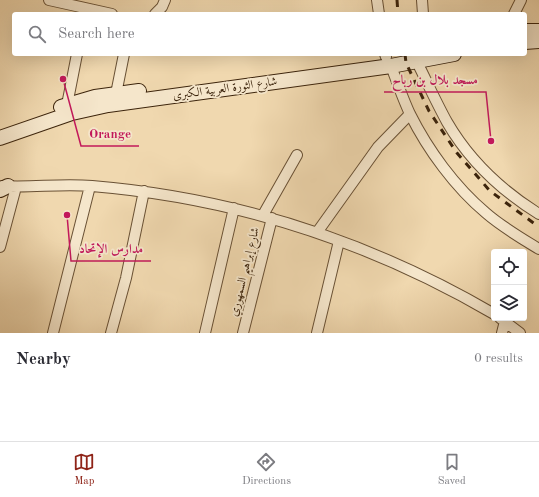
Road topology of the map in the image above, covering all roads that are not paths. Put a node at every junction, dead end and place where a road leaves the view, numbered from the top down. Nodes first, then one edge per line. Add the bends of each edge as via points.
1 (49, 0) edge
2 (165, 0) edge
3 (377, 0) edge
4 (422, 0) edge
5 (522, 0) edge
6 (88, 7) edge
7 (105, 12) edge
8 (157, 12) edge
9 (379, 12) edge
10 (423, 12) edge
11 (515, 12) edge
12 (527, 31) edge
13 (539, 31) edge
14 (539, 41) edge
15 (527, 42) edge
16 (77, 56) edge
17 (124, 56) edge
18 (397, 56) edge
19 (445, 56) edge
20 (387, 59) edge
21 (417, 62) junction
22 (116, 94) junction
23 (67, 105) junction
24 (410, 114) junction
25 (0, 128) edge
26 (0, 138) edge
27 (297, 155) dead end
28 (90, 186) junction
29 (6, 187) edge
30 (144, 191) junction
31 (234, 208) junction
32 (539, 214) edge
33 (268, 217) junction
34 (318, 231) junction
35 (339, 241) junction
36 (0, 246) edge
37 (539, 249) edge
38 (491, 312) edge
39 (503, 321) edge
40 (504, 321) edge
41 (53, 333) edge
42 (111, 333) edge
43 (205, 333) edge
44 (244, 333) edge
45 (317, 333) edge
46 (502, 333) edge
47 (520, 333) edge

1 - 6 street
2 - 8 street
3 - 9 street
4 - 10 street
5 - 11 street
6 - 7 street
12 - 13 main road
14 - 15 main road
16 - 23 street
17 - 22 street
18 - 20 main road, شارع الثورة العربية الكبرى
19 - 21 main road, شارع الثورة العربية الكبرى
20 - 21 main road, شارع الثورة العربية الكبرى
20 - 22 main road, شارع الثورة العربية الكبرى
20 - 24 street
20 - 26 main road, شارع الثورة العربية الكبرى via 108,105 72,113
21 - 32 street via 466,151 504,188
22 - 23 main road, شارع الثورة العربية الكبرى
23 - 25 main road, شارع الثورة العربية الكبرى
24 - 34 street via 378,147
24 - 37 street via 432,150 462,190 486,213
27 - 33 street, شارع إبراهيم السمهوري
28 - 29 street
28 - 30 street
28 - 41 street
29 - 36 street
30 - 31 street
30 - 42 street via 126,278
31 - 33 street
31 - 43 street
33 - 34 street
33 - 44 street, شارع إبراهيم السمهوري
34 - 35 street
35 - 38 street via 401,265
35 - 45 street
39 - 46 street
40 - 47 street

